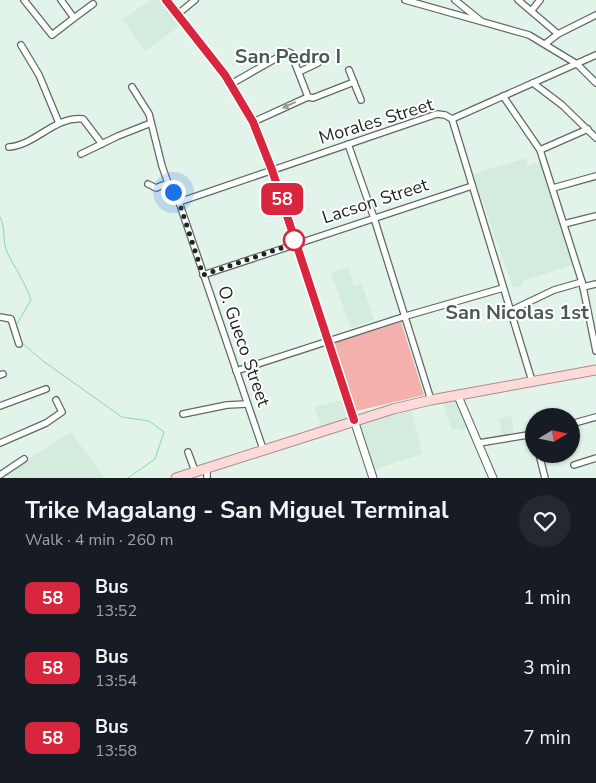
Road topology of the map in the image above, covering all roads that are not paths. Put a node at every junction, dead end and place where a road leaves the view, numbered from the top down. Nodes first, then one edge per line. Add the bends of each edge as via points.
1 (24, 0) edge
2 (61, 0) edge
3 (166, 0) edge
4 (195, 0) edge
5 (405, 0) edge
6 (455, 0) edge
7 (518, 0) edge
8 (540, 0) edge
9 (93, 4) dead end
10 (532, 10) junction
11 (178, 14) junction
12 (596, 15) edge
13 (74, 18) junction
14 (483, 23) junction
15 (558, 34) junction
16 (545, 44) junction
17 (21, 45) dead end
18 (596, 55) edge
19 (318, 63) dead end
20 (577, 64) junction
21 (349, 70) dead end
22 (299, 72) junction
23 (354, 82) junction
24 (533, 83) junction
25 (596, 83) edge
26 (231, 84) junction
27 (132, 87) dead end
28 (308, 96) junction
29 (503, 96) junction
30 (361, 100) dead end
31 (452, 119) junction
32 (253, 122) junction
33 (59, 123) junction
34 (151, 123) junction
35 (588, 129) junction
36 (596, 138) edge
37 (102, 144) junction
38 (348, 144) junction
39 (9, 147) dead end
40 (540, 150) junction
41 (81, 154) dead end
42 (272, 170) junction
43 (596, 176) edge
44 (168, 183) junction
45 (148, 184) dead end
46 (472, 186) junction
47 (553, 188) junction
48 (179, 202) junction
49 (596, 216) edge
50 (374, 218) junction
51 (564, 224) junction
52 (296, 243) junction
53 (203, 275) junction
54 (582, 284) junction
55 (596, 284) edge
56 (503, 288) junction
57 (510, 310) junction
58 (406, 316) junction
59 (0, 317) edge
60 (593, 322) edge
61 (328, 341) junction
62 (19, 344) dead end
63 (596, 351) edge
64 (596, 370) edge
65 (236, 371) junction
66 (532, 382) junction
67 (46, 389) dead end
68 (458, 396) junction
69 (56, 400) dead end
70 (431, 400) junction
71 (247, 404) junction
72 (0, 406) edge
73 (183, 414) dead end
74 (596, 417) edge
75 (354, 420) junction
76 (580, 421) edge
77 (525, 435) edge
78 (0, 443) edge
79 (479, 443) junction
80 (263, 448) junction
81 (188, 452) dead end
82 (596, 458) edge
83 (24, 459) dead end
84 (541, 463) edge
85 (574, 464) dead end
86 (208, 467) junction
87 (195, 471) junction
88 (0, 475) edge
89 (176, 478) edge
90 (207, 478) edge
91 (374, 478) edge
92 (493, 478) edge
93 (545, 478) edge

1 - 13 street via 52,35
2 - 13 street
3 - 11 main road
4 - 11 street
5 - 14 street
6 - 14 street
7 - 10 street
8 - 10 street
9 - 13 street
10 - 15 street
11 - 26 main road
12 - 15 street
14 - 16 street via 519,32
15 - 16 street
16 - 20 street
17 - 33 street via 39,75
18 - 20 street, Morales Street
19 - 22 street
20 - 24 street, Morales Street
20 - 25 street
21 - 23 street
22 - 26 street via 288,52
22 - 28 street
23 - 28 street via 313,98
23 - 30 street
24 - 29 street, Morales Street
24 - 35 street
26 - 32 main road
27 - 34 street, O. Gueco Street via 150,114
28 -> 32 street
29 - 31 street, Morales Street
29 - 40 street
31 - 38 street, Morales Street via 437,114
31 - 46 street
32 - 42 main road
33 - 37 street via 83,119
33 - 39 street via 20,145
34 - 37 street
34 - 44 street, O. Gueco Street
35 - 36 street
35 - 40 street
37 - 41 street
38 - 42 street, Morales Street
38 - 50 street
40 - 47 street
42 - 48 street, Morales Street
42 - 52 main road
43 - 47 street
44 - 45 street via 156,188
44 - 48 street, O. Gueco Street
46 - 50 street, Lacson Street
46 - 56 street
47 - 51 street
48 - 53 street, O. Gueco Street
49 - 51 street
50 - 52 street, Lacson Street
50 - 58 street
51 - 54 street
52 - 53 street, Lacson Street
52 - 61 main road
53 - 65 street, O. Gueco Street
54 - 55 street
54 - 57 street via 554,290
54 - 60 street
56 - 57 street
56 - 58 street
57 - 66 street
58 - 61 street
58 - 70 street
59 - 62 street via 12,319
60 - 63 street
61 - 65 street
61 - 75 main road
64 - 66 main road
65 - 71 street, O. Gueco Street
66 - 68 main road
67 - 72 street
68 - 70 main road
68 - 79 street
69 - 78 street via 62,412 46,423
70 - 75 main road
71 - 73 street
71 - 80 street, O. Gueco Street
74 - 76 street
75 - 80 main road
75 - 91 street
77 - 79 street
79 - 92 street
80 - 86 main road
81 - 87 street
82 - 85 street
83 - 88 street
84 - 93 street
86 - 87 main road
86 - 90 street
87 - 89 main road

